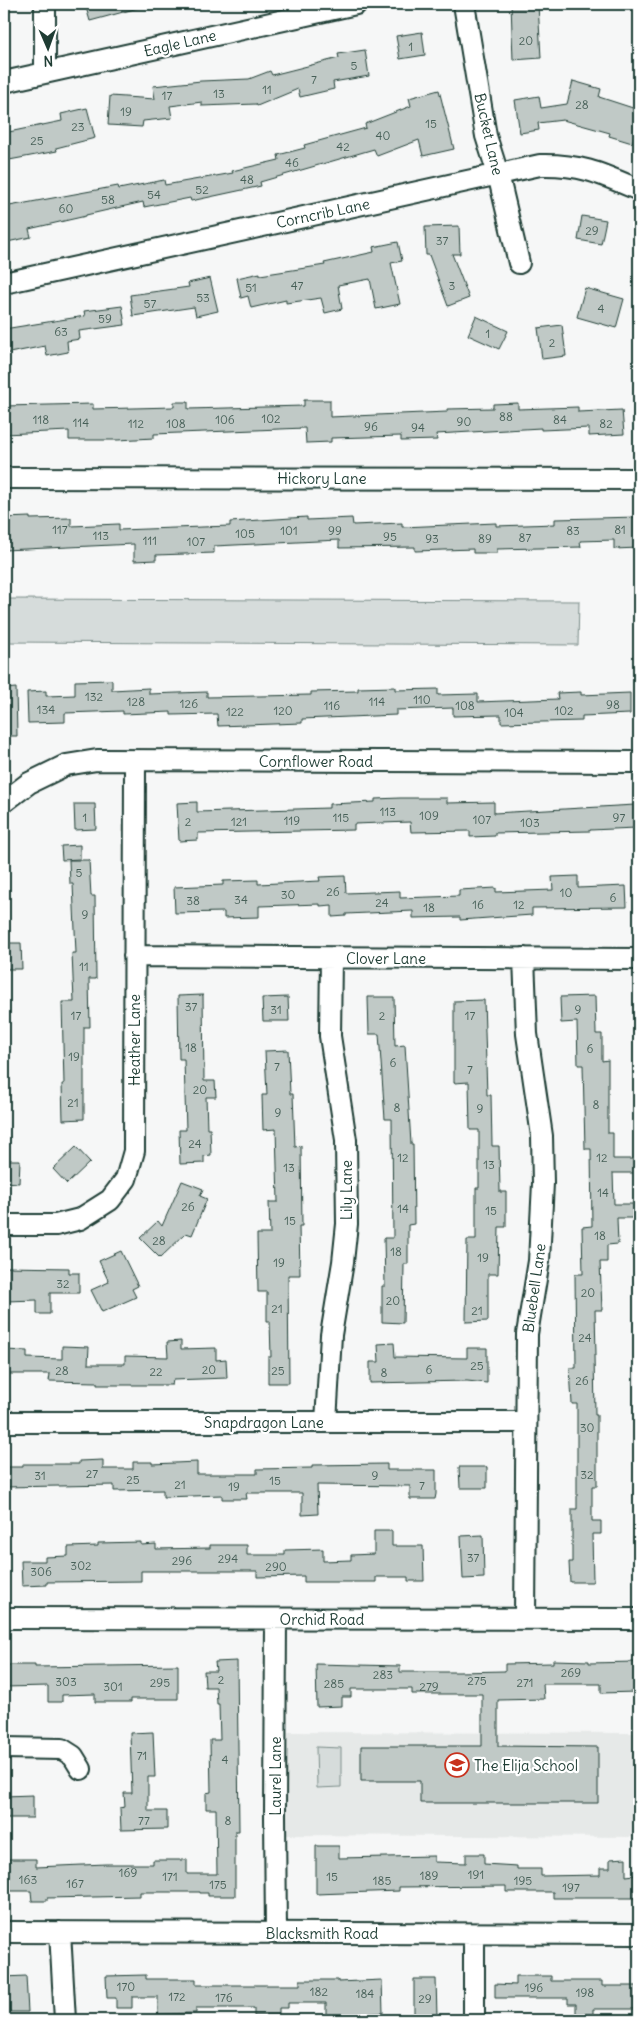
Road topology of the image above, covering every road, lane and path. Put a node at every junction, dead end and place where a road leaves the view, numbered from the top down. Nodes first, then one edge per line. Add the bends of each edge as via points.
1 (45, 4) edge
2 (356, 4) edge
3 (464, 4) edge
4 (44, 73) junction
5 (4, 82) edge
6 (498, 174) junction
7 (639, 190) edge
8 (520, 263) dead end
9 (4, 284) edge
10 (4, 478) edge
11 (639, 479) edge
12 (135, 760) junction
13 (639, 762) edge
14 (4, 802) edge
15 (134, 956) junction
16 (331, 958) junction
17 (524, 958) junction
18 (639, 958) edge
19 (4, 1225) edge
20 (4, 1422) edge
21 (326, 1422) junction
22 (525, 1422) junction
23 (4, 1618) edge
24 (276, 1619) junction
25 (526, 1619) junction
26 (639, 1619) edge
27 (4, 1748) edge
28 (81, 1770) dead end
29 (4, 1932) edge
30 (60, 1932) junction
31 (276, 1933) junction
32 (474, 1934) junction
33 (639, 1934) edge
34 (65, 2020) edge
35 (474, 2020) edge

1 - 4 street
2 - 4 street, Eagle Lane
3 - 6 street, Bucket Lane via 486,136
4 - 5 street, Eagle Lane
6 - 7 street, Corncrib Lane via 562,164 592,170
6 - 8 street, Bucket Lane
6 - 9 street, Corncrib Lane
10 - 11 street, Hickory Lane
12 - 13 street, Cornflower Road
12 - 14 street, Cornflower Road via 97,760 66,765 29,783
12 - 15 street, Heather Lane
15 - 16 street, Clover Lane
15 - 19 street, Heather Lane via 134,1150 126,1179 110,1200 80,1219 56,1225
16 - 17 street, Clover Lane
16 - 21 street, Lily Lane via 330,1036 346,1140 347,1224 331,1335
17 - 18 street, Clover Lane
17 - 22 street, Bluebell Lane via 527,1034 542,1136 543,1183 539,1261 527,1334
20 - 21 street, Snapdragon Lane
21 - 22 street, Snapdragon Lane
22 - 25 street, Bluebell Lane
23 - 24 street, Orchid Road
24 - 25 street, Orchid Road
24 - 31 street, Laurel Lane
25 - 26 street, Orchid Road
27 - 28 street via 62,1749 74,1756
29 - 30 street, Blacksmith Road
30 - 31 street, Blacksmith Road
30 - 34 street
31 - 32 street, Blacksmith Road
32 - 33 street, Blacksmith Road
32 - 35 street

